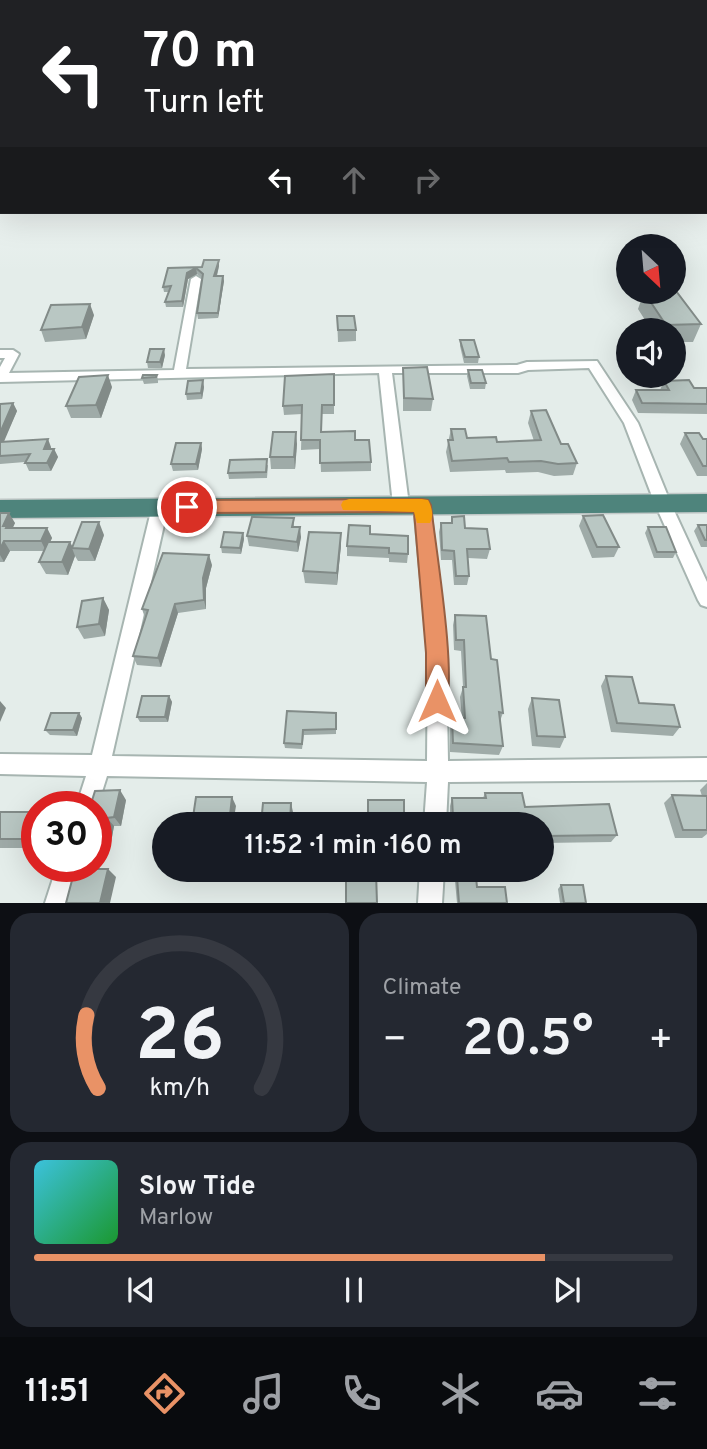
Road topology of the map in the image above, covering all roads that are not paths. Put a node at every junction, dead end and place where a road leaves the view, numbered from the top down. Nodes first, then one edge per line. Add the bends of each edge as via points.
1 (195, 279) dead end
2 (0, 354) edge
3 (385, 369) junction
4 (179, 373) junction
5 (0, 378) edge
6 (707, 503) edge
7 (663, 504) junction
8 (412, 505) junction
9 (160, 507) junction
10 (0, 509) edge
11 (707, 600) edge
12 (0, 764) edge
13 (99, 768) junction
14 (707, 768) edge
15 (438, 772) junction
16 (92, 791) edge
17 (436, 812) edge
18 (64, 882) edge
19 (431, 882) edge
20 (57, 903) edge
21 (430, 903) edge

1 - 4 street
2 - 5 street via 13,354
3 - 4 street
3 - 7 street via 593,364 631,423
3 - 8 street
4 - 5 street
6 - 7 highway
7 - 8 highway
7 - 11 street
8 - 9 highway
8 - 15 street via 437,653
9 - 10 highway
9 - 13 street
12 - 13 street
13 - 15 street
13 - 16 street
14 - 15 street
15 - 17 street
18 - 20 street
19 - 21 street

